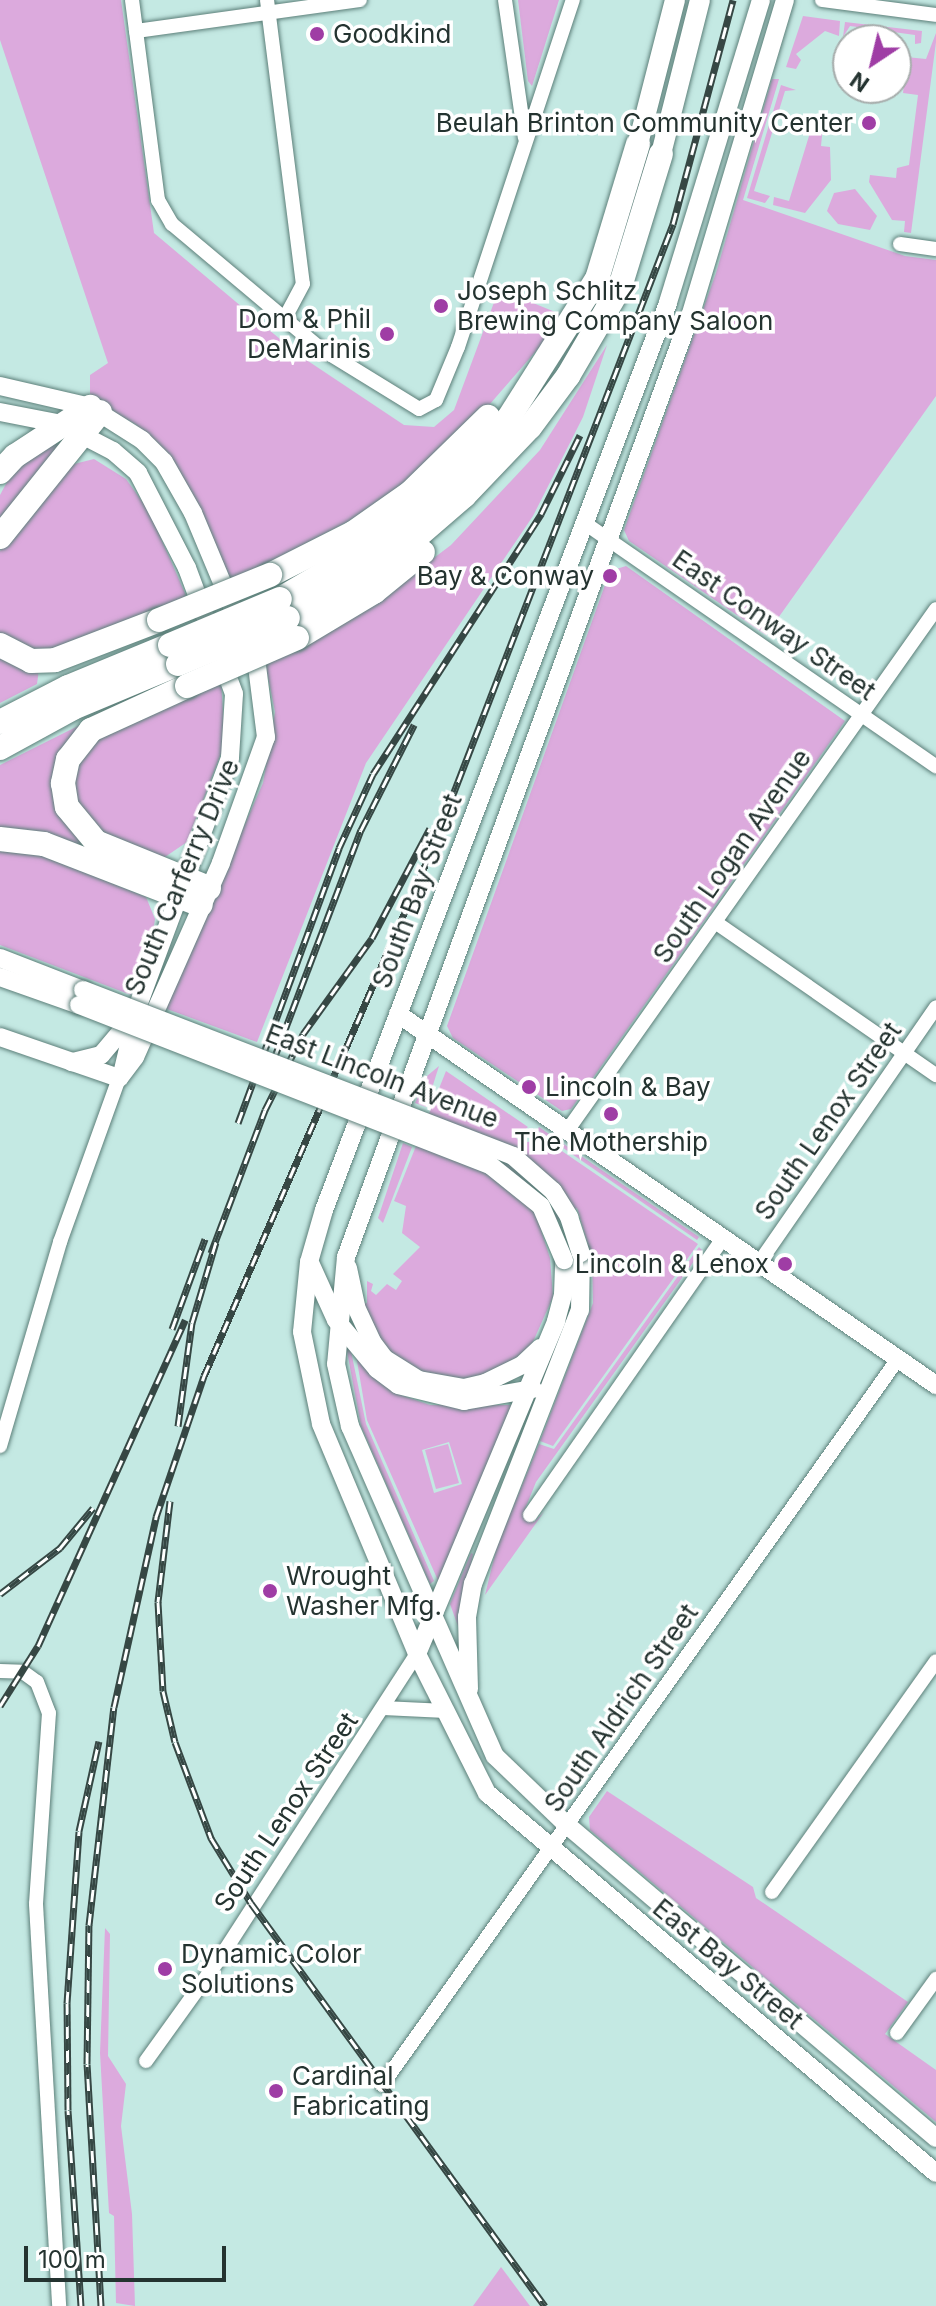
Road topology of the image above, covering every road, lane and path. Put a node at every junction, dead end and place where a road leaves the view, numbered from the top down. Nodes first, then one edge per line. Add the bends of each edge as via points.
1 (132, 0) edge
2 (360, 0) edge
3 (505, 0) edge
4 (573, 0) edge
5 (675, 0) edge
6 (700, 0) edge
7 (761, 0) edge
8 (785, 0) edge
9 (822, 0) edge
10 (268, 6) edge
11 (936, 15) edge
12 (136, 31) junction
13 (526, 144) junction
14 (638, 144) joint
15 (661, 154) joint
16 (706, 191) junction
17 (728, 197) junction
18 (900, 244) dead end
19 (936, 249) edge
20 (285, 318) junction
21 (556, 346) junction
22 (0, 386) edge
23 (95, 410) junction
24 (0, 412) edge
25 (71, 429) junction
26 (620, 431) junction
27 (645, 441) junction
28 (0, 472) edge
29 (586, 524) junction
30 (0, 537) edge
31 (609, 540) junction
32 (936, 609) edge
33 (288, 619) junction
34 (0, 645) edge
35 (174, 654) junction
36 (861, 714) junction
37 (0, 722) edge
38 (0, 748) edge
39 (936, 766) edge
40 (0, 839) edge
41 (180, 887) junction
42 (205, 897) junction
43 (715, 922) junction
44 (0, 958) edge
45 (0, 977) edge
46 (81, 998) junction
47 (936, 1007) edge
48 (398, 1014) junction
49 (134, 1016) junction
50 (430, 1036) junction
51 (0, 1037) edge
52 (904, 1053) junction
53 (70, 1063) junction
54 (936, 1075) edge
55 (119, 1078) junction
56 (567, 1131) junction
57 (723, 1238) junction
58 (346, 1257) junction
59 (572, 1257) junction
60 (309, 1262) junction
61 (759, 1263) junction
62 (336, 1320) junction
63 (549, 1336) junction
64 (898, 1359) junction
65 (555, 1374) junction
66 (936, 1385) edge
67 (526, 1393) junction
68 (0, 1446) edge
69 (530, 1515) dead end
70 (434, 1617) junction
71 (417, 1654) junction
72 (936, 1661) edge
73 (0, 1671) edge
74 (469, 1699) junction
75 (385, 1708) junction
76 (444, 1711) junction
77 (487, 1793) joint
78 (567, 1825) junction
79 (551, 1848) junction
80 (772, 1892) dead end
81 (936, 1979) edge
82 (897, 2033) dead end
83 (146, 2061) dead end
84 (382, 2085) dead end
85 (936, 2138) edge
86 (936, 2173) edge
87 (59, 2306) edge

1 - 12 street
2 - 10 street
3 - 13 street
4 - 13 street
5 - 14 main road
6 - 15 main road
7 - 16 main road, South Bay Street
8 - 17 main road
9 - 11 street
10 - 12 street
10 - 20 street via 303,284
12 - 20 street via 163,211
13 - 20 street via 448,375 426,408 403,403
14 - 21 highway via 597,279
15 - 33 highway via 644,223 620,287 568,376 530,427 464,496 405,547
16 - 17 main road
16 - 26 main road, South Bay Street
17 - 27 main road
18 - 19 street
21 - 33 highway via 508,419 445,487
21 - 34 highway, bridge via 410,493 353,533 270,575 55,660 31,661
22 - 23 main road, South Carferry Drive
23 - 25 highway
23 - 42 main road, South Carferry Drive via 142,440 181,488 265,696 266,737 254,781
24 - 25 main road, South Carferry Drive
25 - 28 highway
25 - 30 highway
25 - 41 main road, South Carferry Drive via 138,473 156,501 234,694 230,758
26 - 27 main road
26 - 29 main road, South Bay Street
27 - 31 main road
29 - 31 street, East Conway Street
29 - 48 main road, South Bay Street
31 - 36 street, East Conway Street
31 - 50 main road
32 - 36 street, South Logan Avenue
33 - 35 highway, bridge
33 - 41 highway, bridge via 187,686 91,730 68,759 63,783 67,807 96,842
35 - 37 highway via 68,687
35 - 38 highway
36 - 39 street, East Conway Street
36 - 43 street, South Logan Avenue
40 - 41 highway via 44,844
41 - 42 highway
41 - 49 main road, South Carferry Drive
42 - 55 main road, South Carferry Drive via 135,1057
43 - 52 street
43 - 56 street, South Logan Avenue
44 - 46 main road, East Lincoln Avenue
45 - 46 main road, East Lincoln Avenue
46 - 59 main road, East Lincoln Avenue, bridge via 513,1156 553,1191 569,1217
47 - 52 street, South Lenox Street
48 - 50 main road, East Lincoln Avenue
48 - 60 main road, South Bay Street
49 - 53 main road via 101,1055
49 - 55 street, South Carferry Drive
50 - 56 main road, East Lincoln Avenue
50 - 58 main road
51 - 53 main road
52 - 54 street
52 - 61 street, South Lenox Street
53 - 55 main road
55 - 68 street, South Carferry Drive via 60,1242
56 - 57 main road, East Lincoln Avenue
57 - 61 main road, East Lincoln Avenue
57 - 69 street
58 - 62 main road
58 - 63 main road via 356,1307 372,1342 385,1359 419,1380 464,1388 494,1380 522,1365
59 - 63 main road, East Lincoln Avenue
59 - 65 main road, East Lincoln Avenue via 580,1310
60 - 62 main road
60 - 71 main road, South Bay Street via 302,1332 310,1388
61 - 64 main road, East Lincoln Avenue
62 - 67 main road via 377,1369 419,1394 464,1401
62 - 70 main road via 336,1364 350,1426
63 - 67 main road, East Lincoln Avenue
64 - 66 main road, East Lincoln Avenue
64 - 78 street, South Aldrich Street
65 - 67 main road
65 - 74 main road, East Lincoln Avenue via 473,1584 467,1617
67 - 70 main road, East Lincoln Avenue
70 - 71 main road, East Lincoln Avenue
70 - 74 main road
71 - 75 street, South Lenox Street
71 - 76 main road, South Bay Street
72 - 80 street
73 - 87 street via 23,1672 37,1682 49,1713 36,1904
74 - 78 main road, East Bay Street via 506,1770
75 - 76 street, South Lenox Street
75 - 83 street, South Lenox Street
76 - 77 main road, South Bay Street
77 - 79 main road, East Bay Street
78 - 79 street, South Aldrich Street
78 - 85 main road, East Bay Street
79 - 84 street, South Aldrich Street
79 - 86 main road, East Bay Street
81 - 82 street

